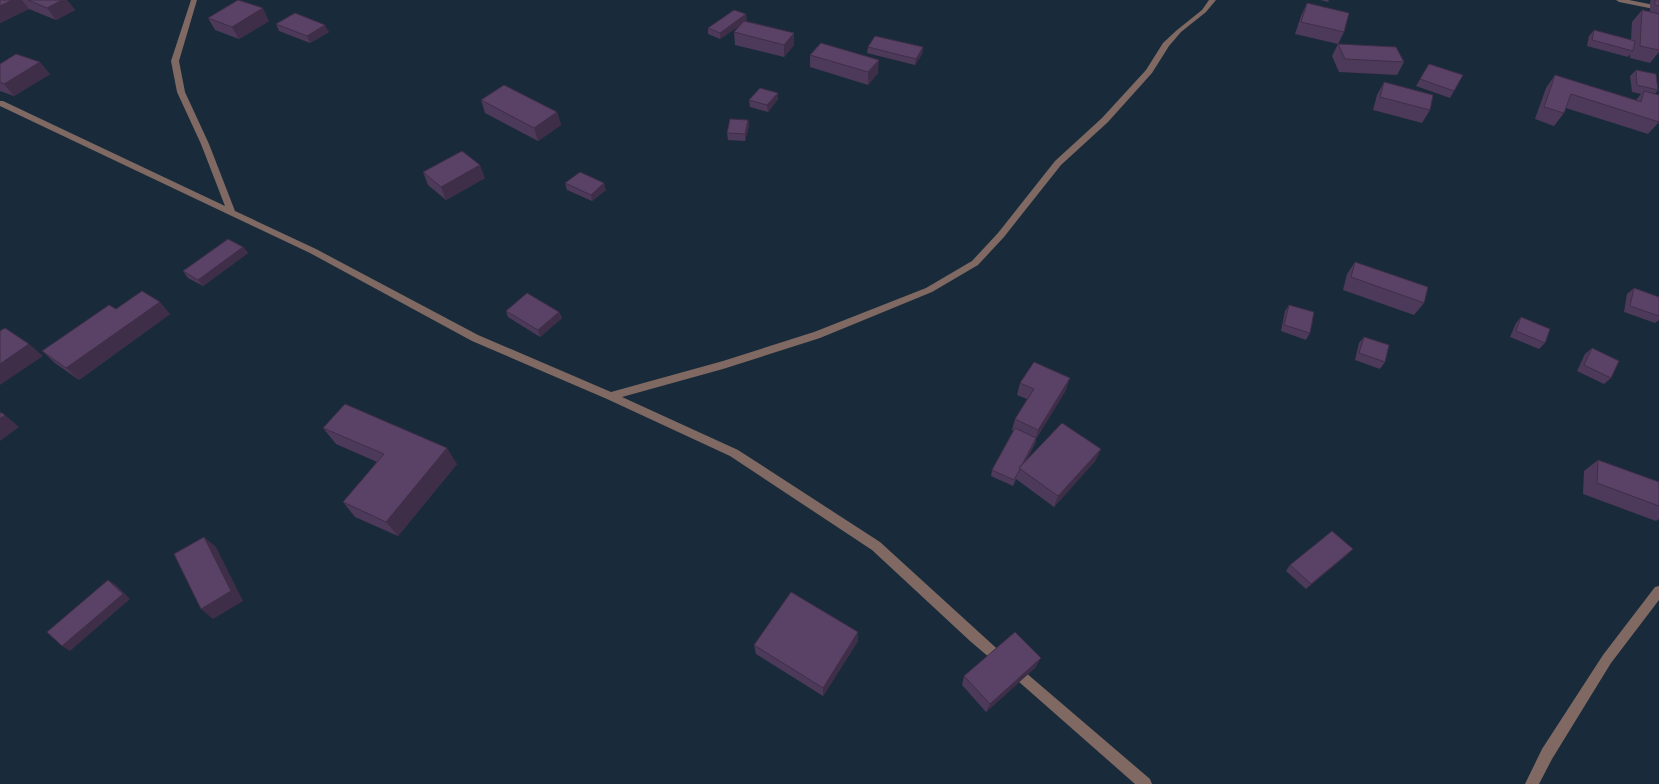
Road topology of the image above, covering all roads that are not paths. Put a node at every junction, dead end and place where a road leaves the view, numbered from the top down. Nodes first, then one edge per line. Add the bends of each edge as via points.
1 (194, 0) edge
2 (1213, 0) edge
3 (1619, 0) edge
4 (1659, 8) edge
5 (0, 103) edge
6 (232, 214) junction
7 (612, 396) junction
8 (1659, 591) edge
9 (1145, 784) edge
10 (1532, 784) edge

1 - 6 street via 174,61 181,92 205,144
2 - 7 street via 1166,45 1149,71 1105,120 1058,163 1001,236 975,263 929,290 817,335
3 - 4 street
5 - 6 street
6 - 7 street via 313,251 475,338
7 - 9 street via 734,453 876,546 974,637
8 - 10 street via 1607,659 1546,754

